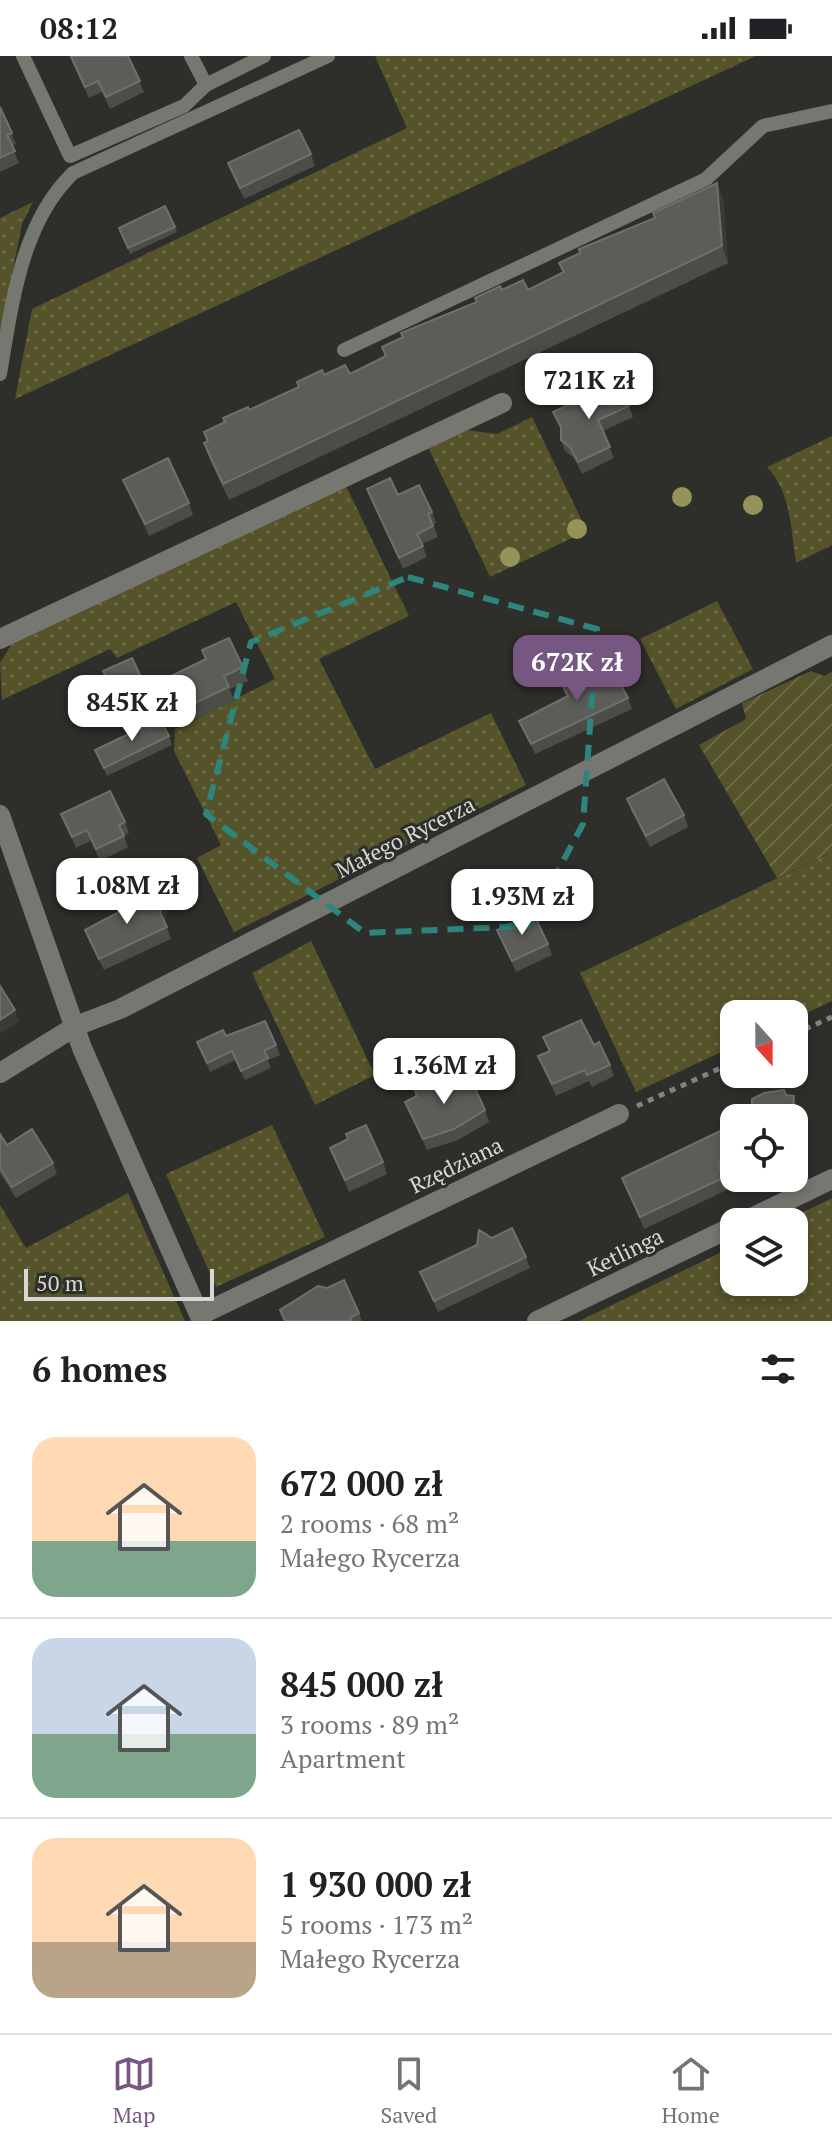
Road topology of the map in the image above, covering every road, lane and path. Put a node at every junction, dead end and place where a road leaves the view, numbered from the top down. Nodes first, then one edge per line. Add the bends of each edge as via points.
1 (23, 56) edge
2 (191, 56) edge
3 (264, 56) edge
4 (328, 56) edge
5 (206, 85) junction
6 (832, 111) edge
7 (344, 350) dead end
8 (0, 374) edge
9 (502, 403) dead end
10 (0, 639) edge
11 (832, 645) edge
12 (0, 815) edge
13 (832, 1017) edge
14 (76, 1026) junction
15 (808, 1028) edge
16 (720, 1068) edge
17 (0, 1073) edge
18 (619, 1114) joint
19 (832, 1179) edge
20 (772, 1208) edge
21 (720, 1233) edge
22 (201, 1318) edge
23 (537, 1321) edge

1 - 5 lane via 70,156 184,106
2 - 5 lane
3 - 5 lane
4 - 8 lane via 73,173 54,191 33,226
6 - 7 lane via 763,126 706,179
9 - 10 street
11 - 14 street, Małego Rycerza via 120,1009
12 - 14 street
13 - 15 path
14 - 17 street, Małego Rycerza
14 - 22 street
16 - 18 path
18 - 22 street, Rzędziana
19 - 20 street
21 - 23 street, Ketlinga

